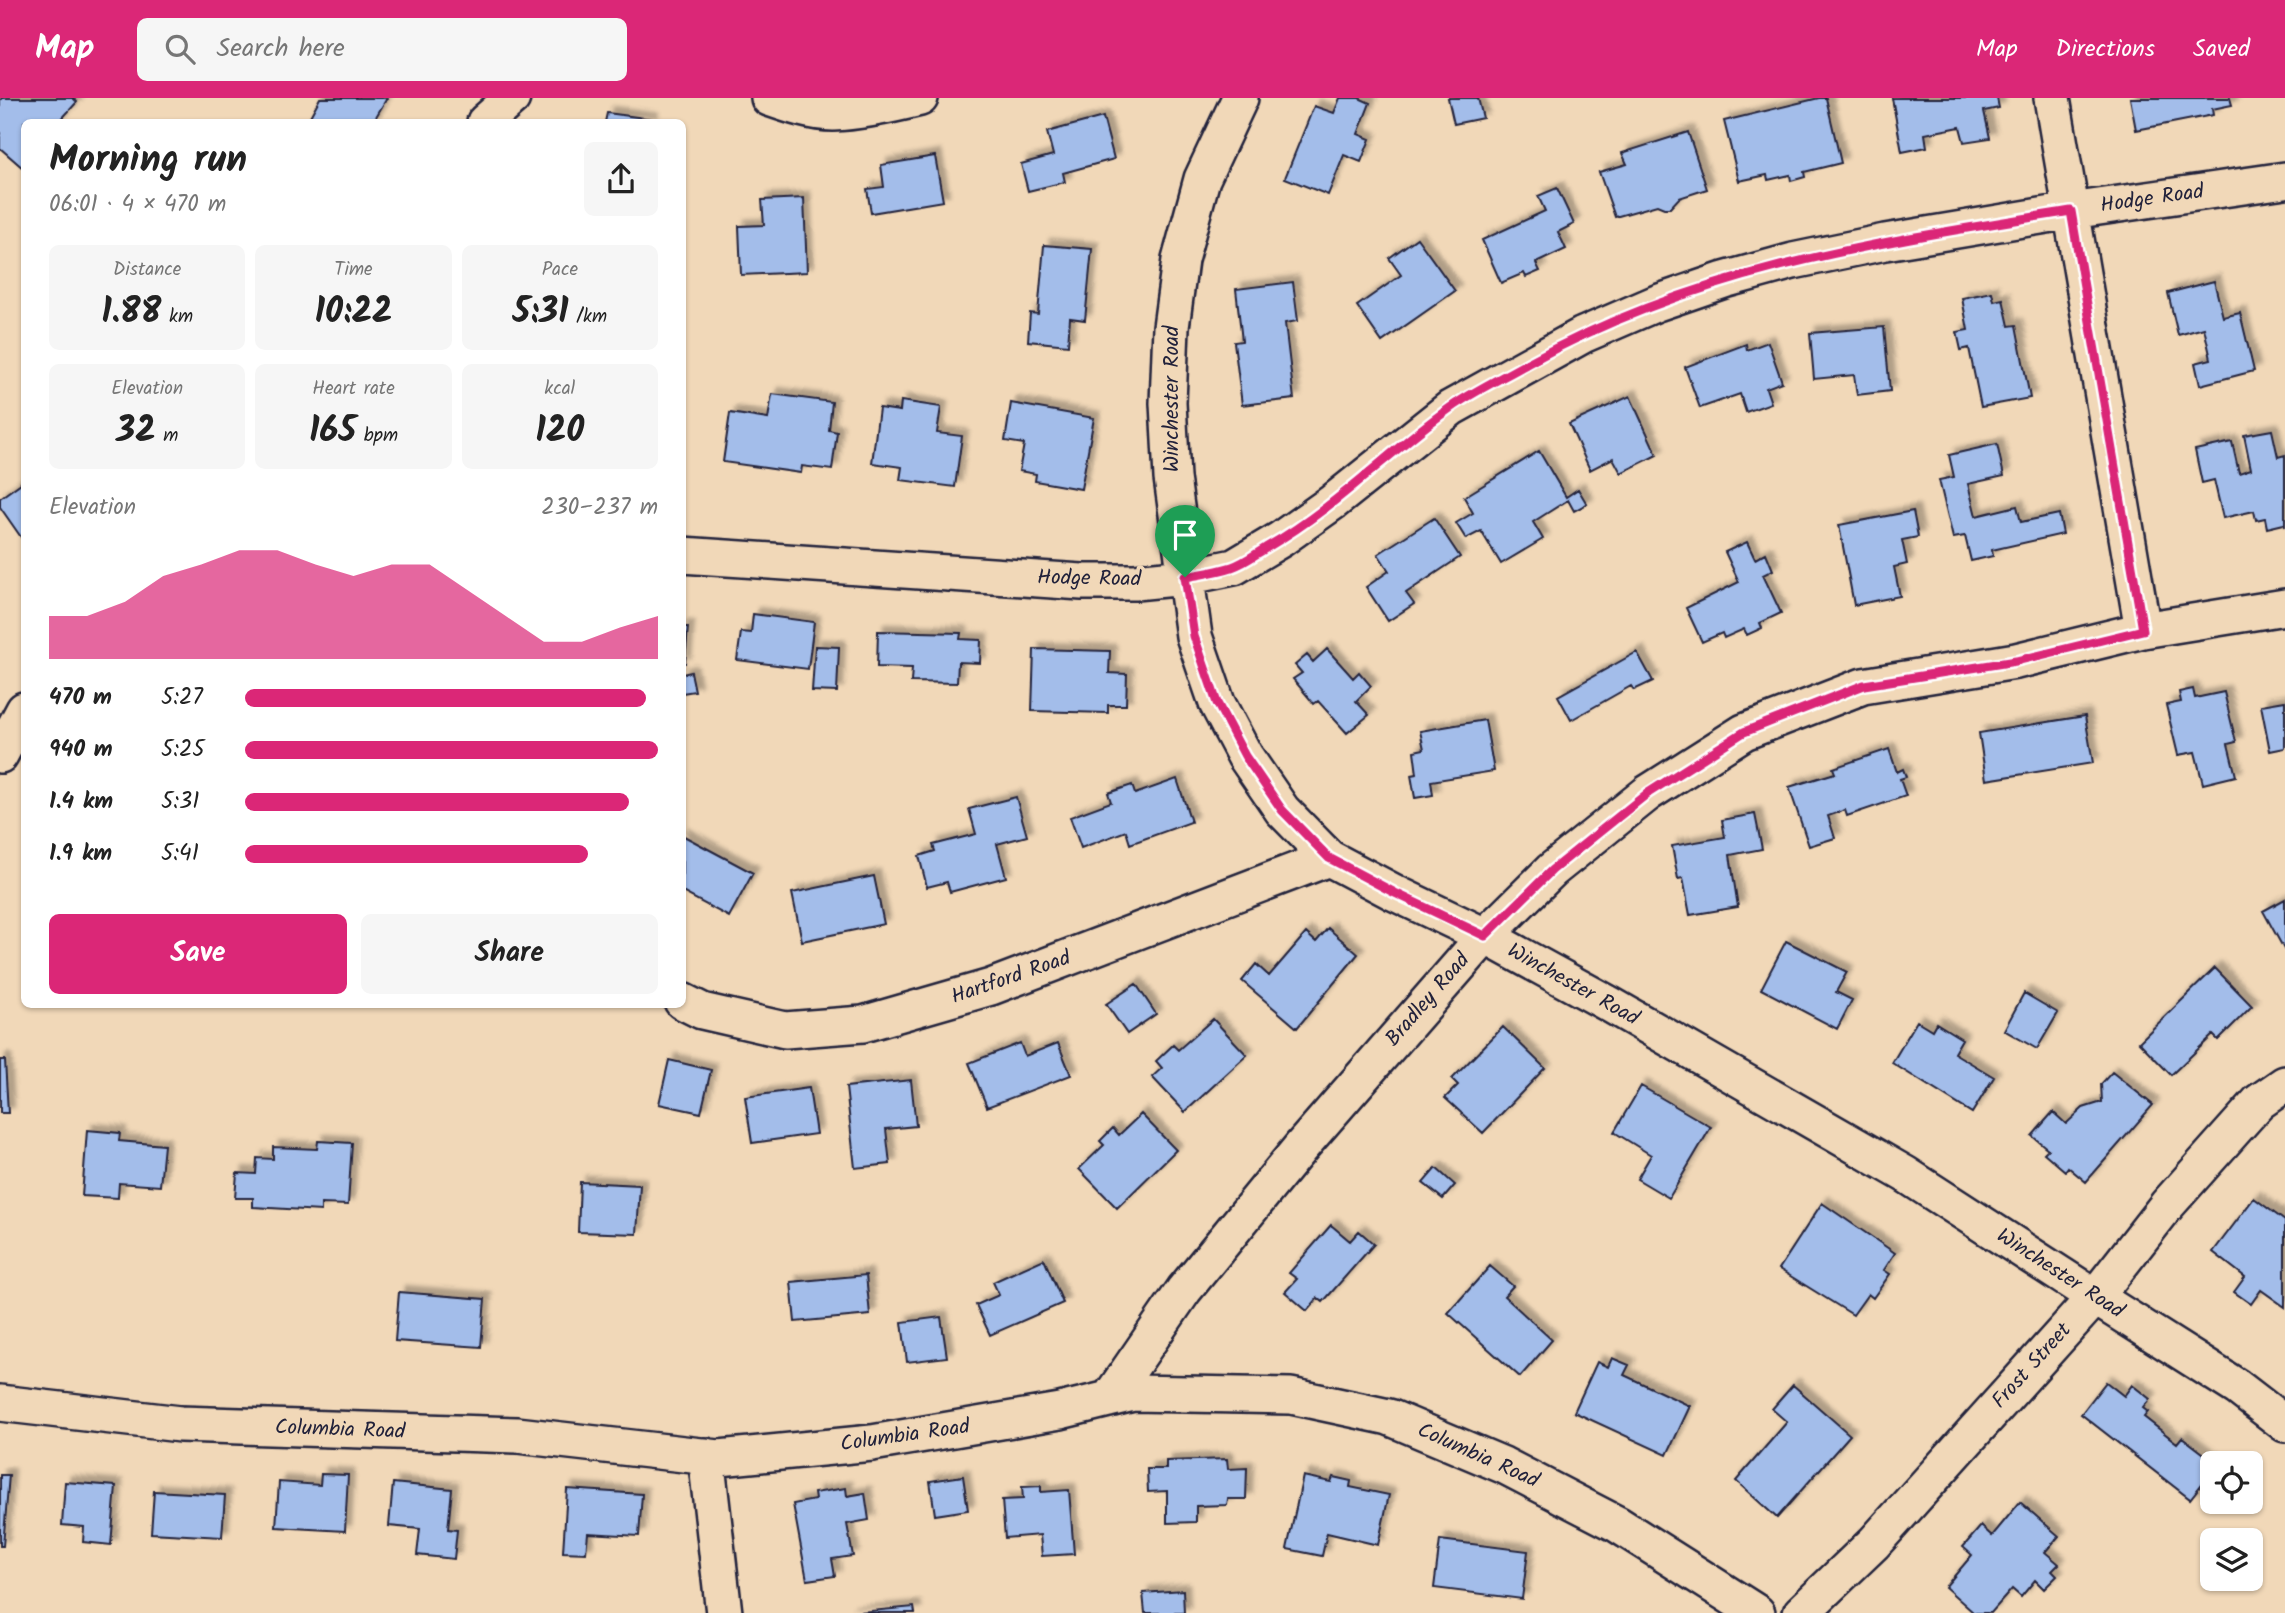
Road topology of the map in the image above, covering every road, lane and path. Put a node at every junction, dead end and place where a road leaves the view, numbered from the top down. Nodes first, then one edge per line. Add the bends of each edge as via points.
1 (512, 98) edge
2 (769, 98) edge
3 (920, 98) edge
4 (1240, 98) edge
5 (2052, 98) edge
6 (488, 119) edge
7 (2285, 180) edge
8 (2071, 211) junction
9 (686, 555) edge
10 (1185, 577) junction
11 (2285, 607) edge
12 (2143, 630) junction
13 (21, 716) edge
14 (0, 755) edge
15 (1329, 858) junction
16 (1485, 936) junction
17 (686, 1003) edge
18 (2285, 1083) edge
19 (2095, 1297) junction
20 (1108, 1399) junction
21 (0, 1404) edge
22 (2285, 1424) edge
23 (706, 1456) junction
24 (724, 1613) edge
25 (1757, 1613) edge
26 (1801, 1613) edge

1 - 6 street
2 - 3 street via 831,113
4 - 10 street, Winchester Road via 1202,180 1180,260 1171,327 1168,403 1172,478
5 - 8 street
7 - 8 street, Hodge Road
8 - 10 street, Hodge Road via 1793,261 1657,303 1583,335 1451,408 1281,539 1234,566
8 - 12 street
9 - 10 street, Hodge Road via 1082,582
10 - 15 street, Winchester Road via 1194,636 1217,703 1245,756 1282,810
11 - 12 street, Bradley Road
12 - 16 street, Bradley Road via 2016,661 1864,685 1744,732 1648,793 1552,870
13 - 14 street
15 - 16 street, Winchester Road
15 - 17 street, Hartford Road via 991,987 863,1024 785,1030 702,1011
16 - 19 street, Winchester Road via 1905,1174
16 - 20 street, Bradley Road via 1193,1279
18 - 19 street, Frost Street via 2259,1102 2167,1205
19 - 22 street, Winchester Road via 2237,1387
19 - 26 street, Frost Street via 1874,1543
20 - 23 street, Columbia Road via 872,1443
20 - 25 street, Columbia Road via 1133,1393 1290,1396 1389,1417 1503,1465 1617,1524
21 - 23 street, Columbia Road via 180,1424 517,1435
23 - 24 street

